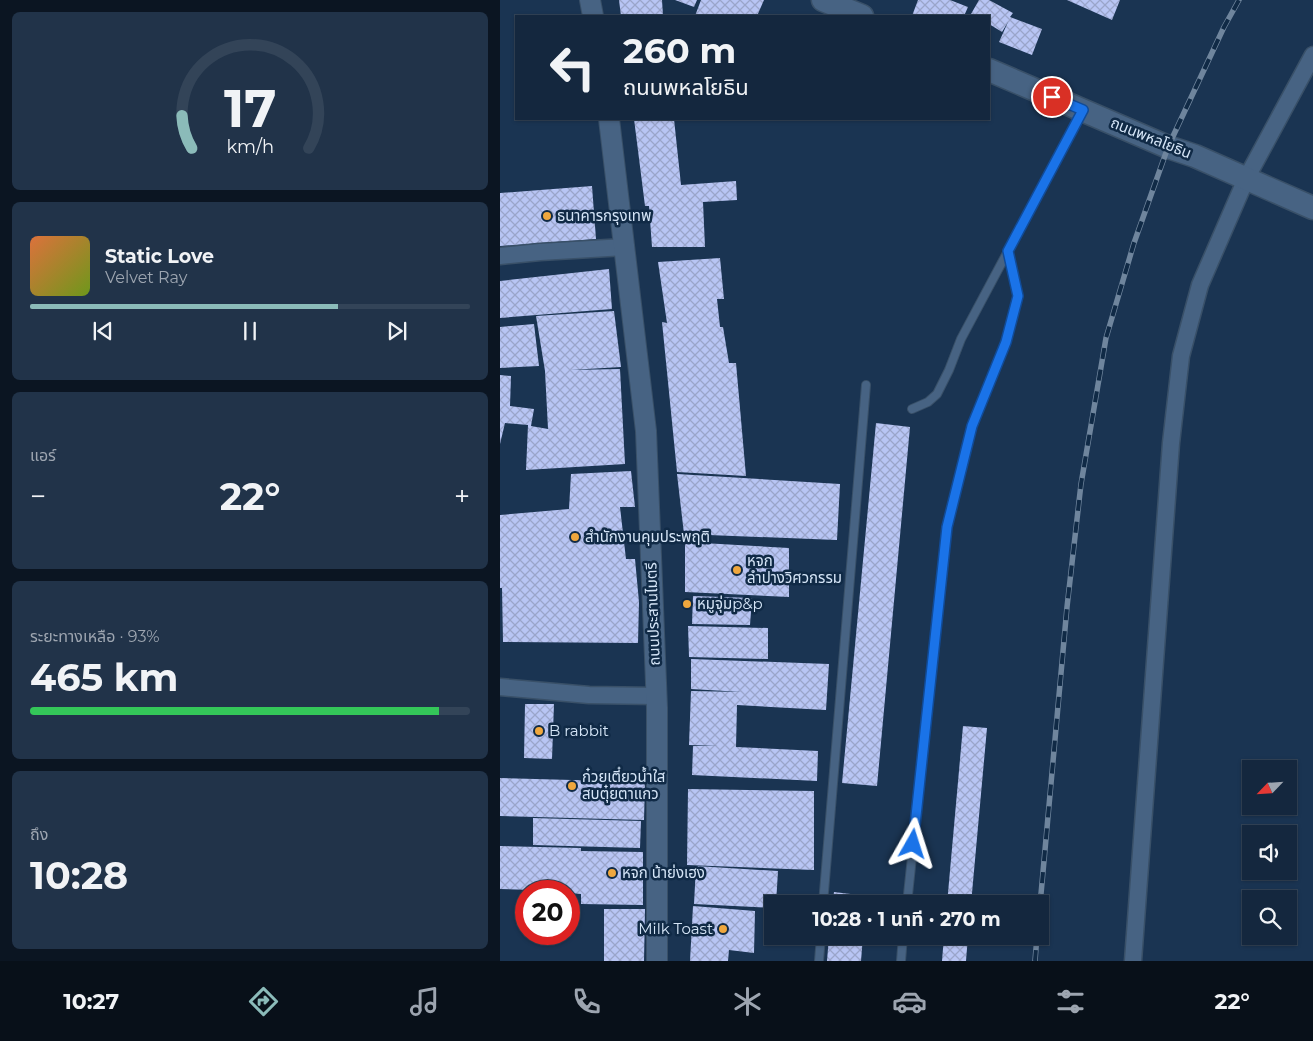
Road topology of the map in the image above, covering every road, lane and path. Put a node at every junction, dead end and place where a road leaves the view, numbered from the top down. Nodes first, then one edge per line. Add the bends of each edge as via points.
1 (590, 0) edge
2 (823, 0) edge
3 (593, 15) edge
4 (860, 15) edge
5 (1313, 55) edge
6 (990, 70) edge
7 (1083, 110) junction
8 (609, 120) edge
9 (1246, 179) junction
10 (1313, 208) edge
11 (625, 247) junction
12 (1008, 251) junction
13 (500, 256) edge
14 (866, 385) dead end
15 (912, 410) dead end
16 (500, 687) edge
17 (657, 696) junction
18 (825, 895) edge
19 (908, 895) edge
20 (820, 945) edge
21 (902, 945) edge
22 (658, 961) edge
23 (819, 961) edge
24 (901, 961) edge
25 (1133, 961) edge

1 - 3 street
2 - 4 main road
5 - 9 street
6 - 7 main road, ถนนพหลโยธิน
7 - 9 main road, ถนนพหลโยธิน
7 - 12 lane
8 - 11 street, ถนนประสานไมตรี
9 - 10 main road, ถนนพหลโยธิน
9 - 25 street via 1200,285 1181,356 1170,443
11 - 13 street
11 - 17 street, ถนนประสานไมตรี via 646,431
12 - 15 lane via 961,339 937,394
12 - 19 lane via 1018,296 1006,342 972,426 947,527
14 - 18 lane
16 - 17 street via 589,695
17 - 22 street, ถนนประสานไมตรี
20 - 23 lane
21 - 24 lane

